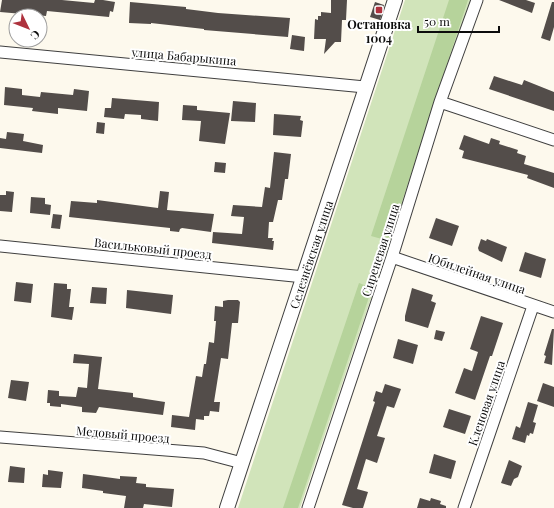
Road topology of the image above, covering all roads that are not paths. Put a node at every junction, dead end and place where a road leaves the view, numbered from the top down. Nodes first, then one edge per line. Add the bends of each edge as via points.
1 (395, 0) edge
2 (477, 0) edge
3 (0, 52) edge
4 (365, 88) junction
5 (440, 102) junction
6 (554, 140) edge
7 (0, 246) edge
8 (392, 257) junction
9 (304, 277) junction
10 (533, 306) junction
11 (554, 312) edge
12 (0, 437) edge
13 (242, 463) junction
14 (227, 508) edge
15 (308, 508) edge
16 (464, 508) edge

1 - 4 street, Селезнёвская улица
2 - 5 street, Сиреневая улица
3 - 4 street, улица Бабарыкина
4 - 9 street, Селезнёвская улица
5 - 6 street
5 - 8 street, Сиреневая улица
7 - 9 street, Васильковый проезд
8 - 10 street, Юбилейная улица
8 - 15 street, Сиреневая улица
9 - 13 street, Селезнёвская улица
10 - 11 street, Юбилейная улица
10 - 16 street, Кленовая улица
12 - 13 street, Медовый проезд via 204,453
13 - 14 street, Селезнёвская улица

